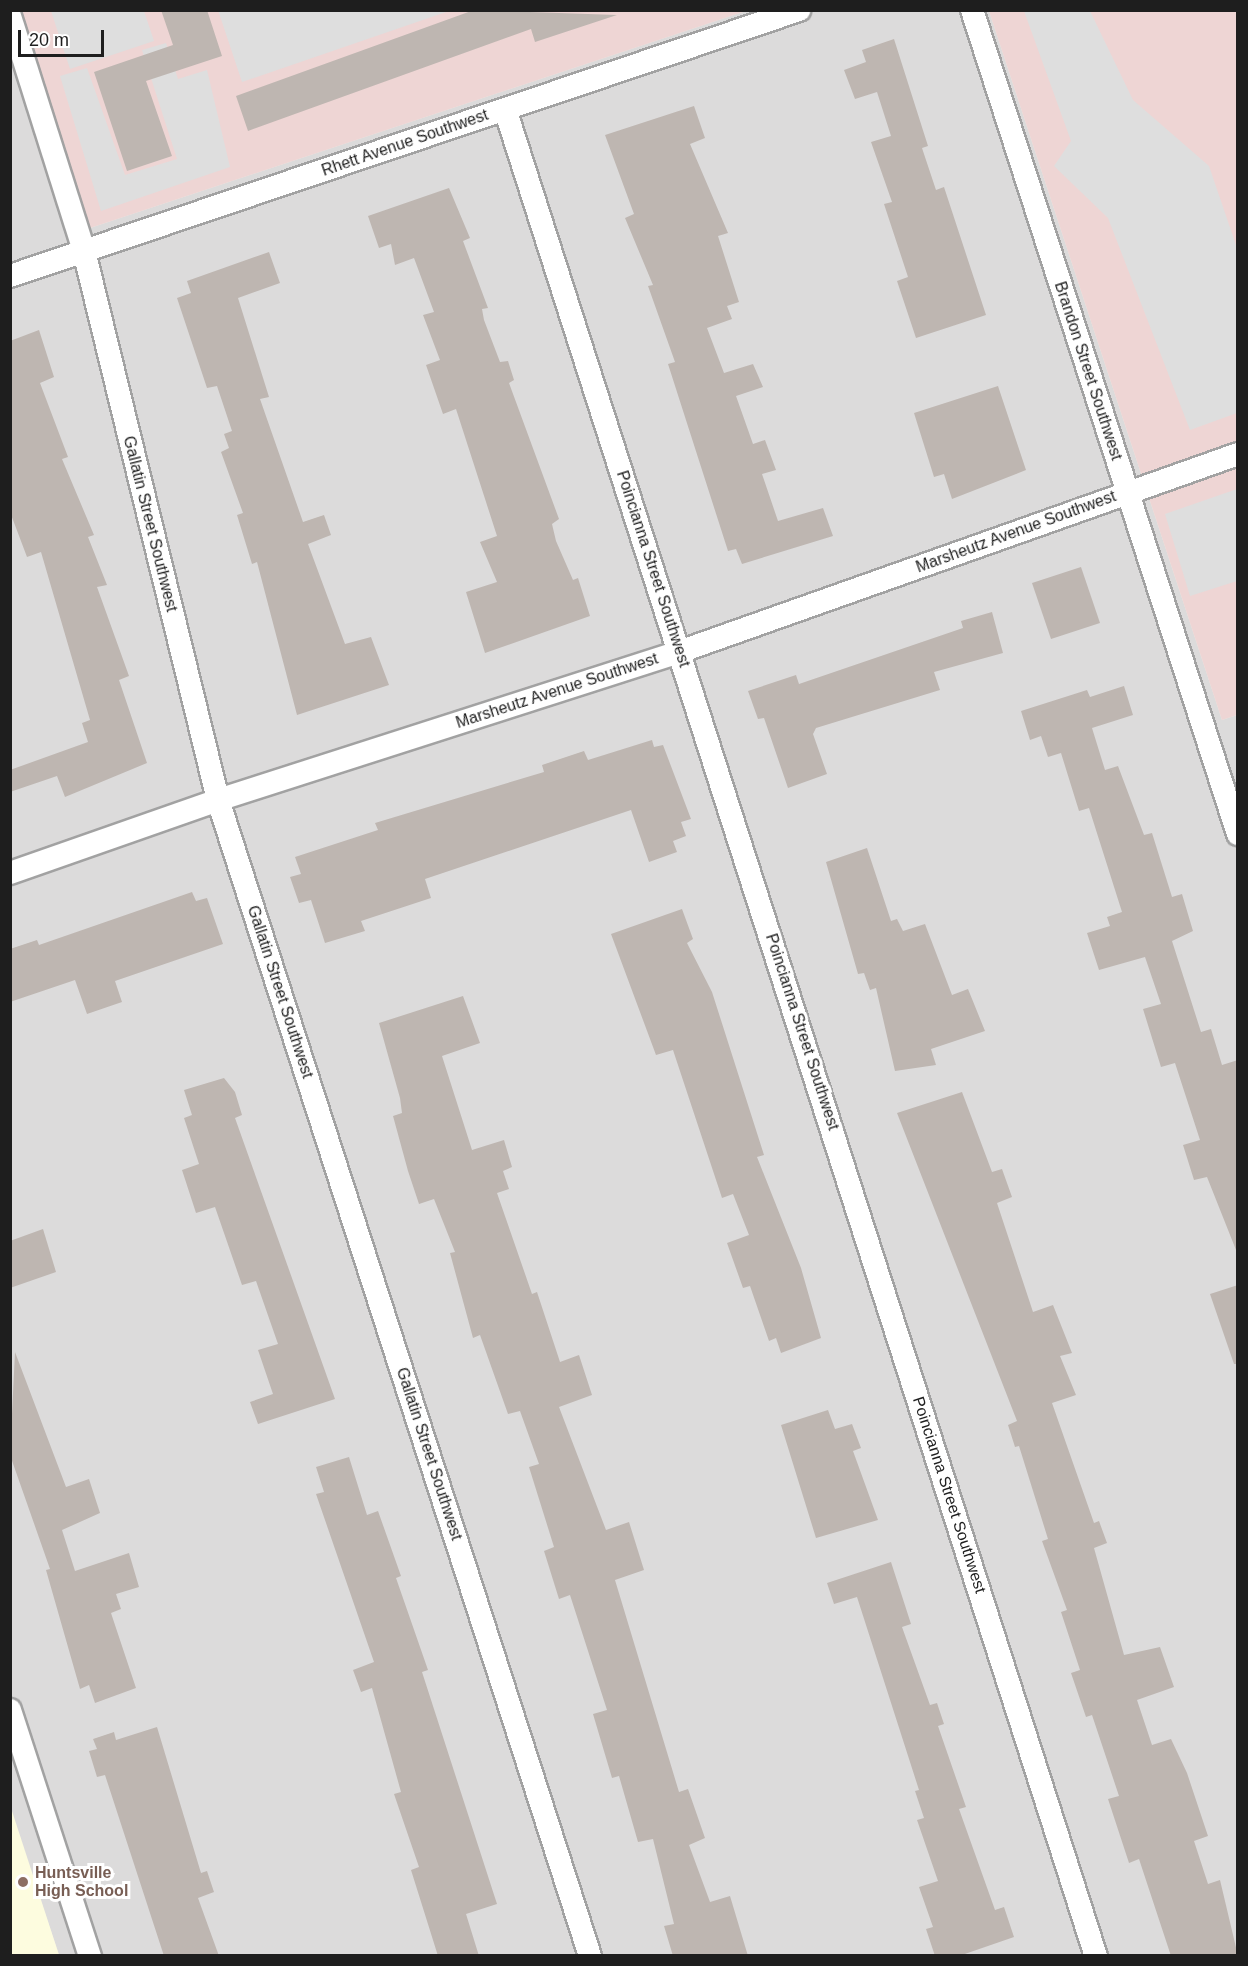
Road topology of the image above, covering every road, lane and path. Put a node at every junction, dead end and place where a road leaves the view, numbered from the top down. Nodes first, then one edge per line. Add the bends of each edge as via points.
1 (799, 10) edge
2 (972, 10) edge
3 (10, 16) edge
4 (505, 109) junction
5 (84, 251) junction
6 (10, 276) edge
7 (1238, 454) edge
8 (1128, 492) junction
9 (679, 652) junction
10 (218, 800) junction
11 (1238, 834) edge
12 (10, 873) edge
13 (10, 1710) edge
14 (90, 1956) edge
15 (590, 1956) edge
16 (1096, 1956) edge

1 - 4 street, Rhett Avenue Southwest
2 - 8 street, Brandon Street Southwest
3 - 5 street, Gallatin Street Southwest
4 - 5 street, Rhett Avenue Southwest
4 - 9 street, Poincianna Street Southwest
5 - 6 street, Rhett Avenue Southwest
5 - 10 street, Gallatin Street Southwest
7 - 8 street, Marsheutz Avenue Southwest
8 - 9 street, Marsheutz Avenue Southwest
8 - 11 street, Brandon Street Southwest
9 - 10 street, Marsheutz Avenue Southwest
9 - 16 street, Poincianna Street Southwest
10 - 12 street, Marsheutz Avenue Southwest
10 - 15 street, Gallatin Street Southwest
13 - 14 street

